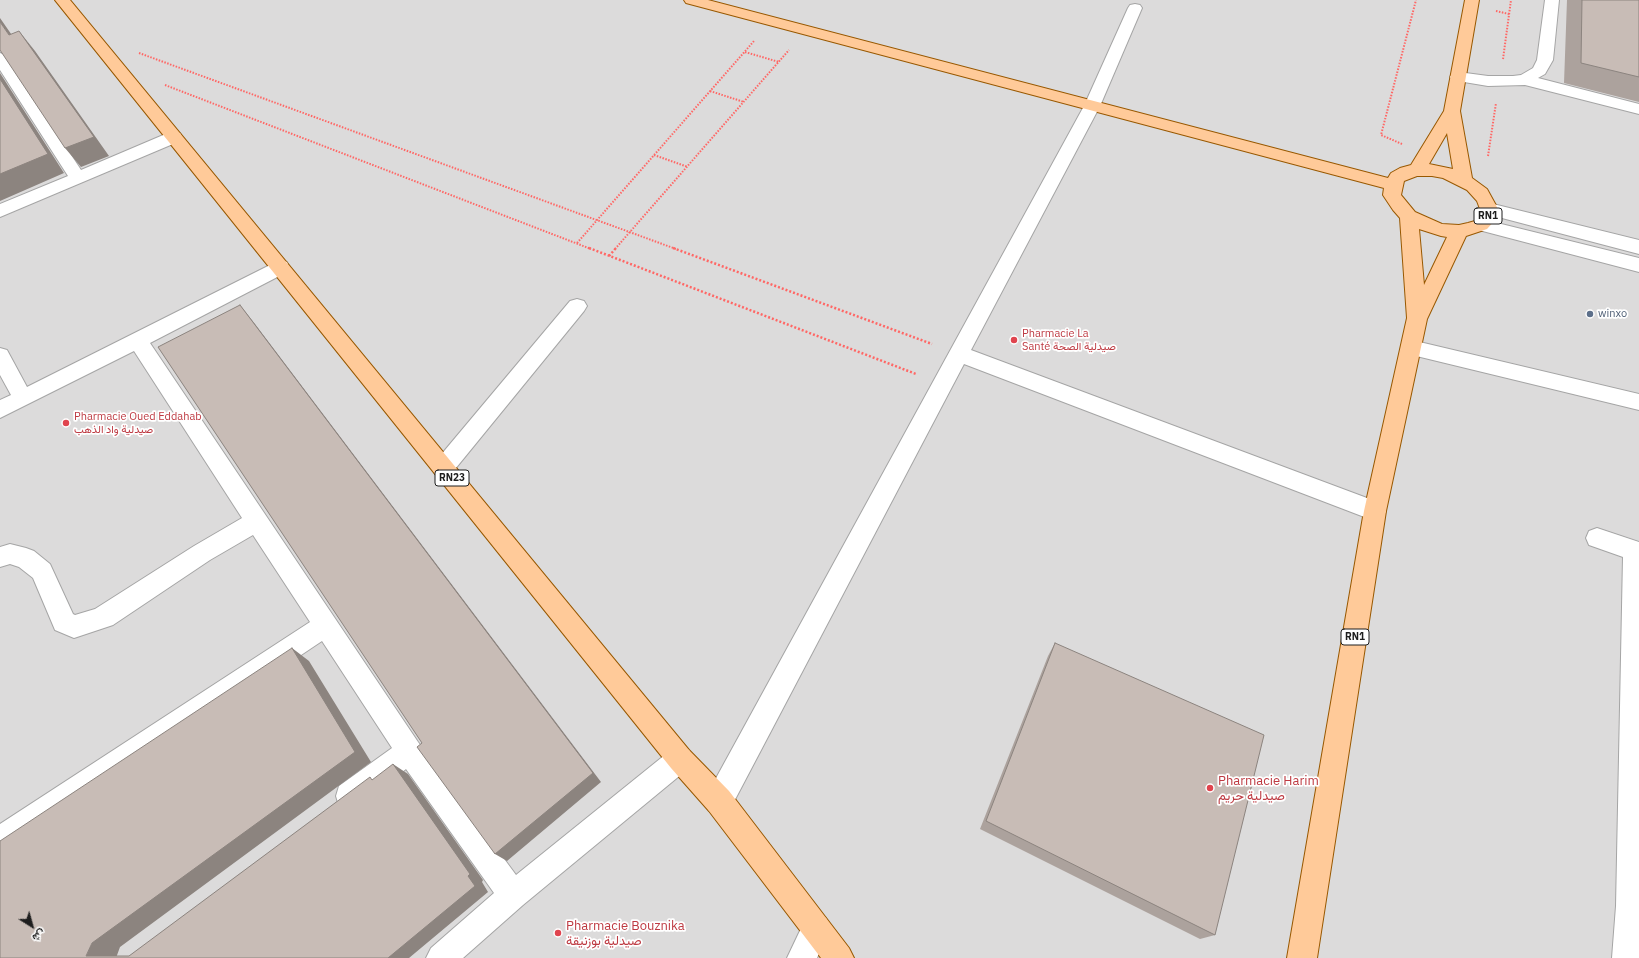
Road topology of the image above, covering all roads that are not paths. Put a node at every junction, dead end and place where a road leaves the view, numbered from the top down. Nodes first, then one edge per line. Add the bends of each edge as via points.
1 (62, 0) edge
2 (691, 0) edge
3 (1472, 0) edge
4 (1552, 0) edge
5 (1135, 8) dead end
6 (0, 58) edge
7 (1458, 77) junction
8 (1524, 80) junction
9 (1092, 106) junction
10 (1639, 109) edge
11 (1452, 111) junction
12 (174, 137) junction
13 (1417, 170) junction
14 (78, 178) junction
15 (1462, 179) junction
16 (1393, 185) junction
17 (0, 211) edge
18 (1409, 216) junction
19 (1485, 217) junction
20 (1459, 231) junction
21 (1639, 247) edge
22 (1639, 265) edge
23 (280, 267) junction
24 (577, 306) dead end
25 (1417, 319) junction
26 (138, 341) junction
27 (1410, 348) junction
28 (959, 354) junction
29 (0, 356) edge
30 (23, 398) junction
31 (1639, 402) edge
32 (0, 410) edge
33 (443, 468) junction
34 (1375, 511) junction
35 (256, 521) junction
36 (1597, 538) dead end
37 (1637, 551) edge
38 (0, 557) edge
39 (326, 625) junction
40 (409, 751) junction
41 (680, 759) junction
42 (719, 801) junction
43 (327, 812) edge
44 (0, 840) edge
45 (513, 895) junction
46 (1634, 908) edge
47 (816, 928) junction
48 (440, 958) edge
49 (802, 958) edge
50 (839, 958) edge
51 (1302, 958) edge
52 (1627, 958) edge

1 - 12 main road, RN23
2 - 9 main road
3 - 7 main road
4 - 8 street via 1545,60 1539,71
5 - 9 street
6 - 14 street
7 - 8 street via 1488,81
7 - 11 main road
8 - 10 street
9 - 16 main road
9 - 28 street
11 - 13 main road
11 - 15 main road
12 - 14 street
12 - 23 main road, RN23
13 - 15 main road, RN1 via 1448,173
13 - 16 main road, RN1 via 1397,177
14 - 17 street
15 - 19 main road, RN1 via 1481,193
16 - 18 main road, RN1 via 1392,195 1398,206
18 - 20 main road, RN1 via 1442,230
18 - 25 main road, RN1
19 - 20 main road, RN1 via 1472,229
19 - 21 street
19 - 22 street
20 - 25 main road, RN1
23 - 26 street
23 - 33 main road, RN23
24 - 33 street
25 - 27 main road, RN1
26 - 30 street
26 - 35 street
27 - 31 street
27 - 34 main road, RN1
28 - 34 street
28 - 42 street
29 - 30 street
30 - 32 street
33 - 41 main road, RN23
34 - 51 main road, RN1
35 - 38 street via 104,616 74,627 64,622 42,571 26,558 10,554
35 - 39 street
36 - 37 street
37 - 46 street
39 - 40 street
39 - 44 street
40 - 43 street
40 - 45 street
41 - 42 main road, RN23
41 - 45 street
42 - 47 main road, RN23
45 - 48 street
46 - 52 street
47 - 49 street
47 - 50 main road, RN23

